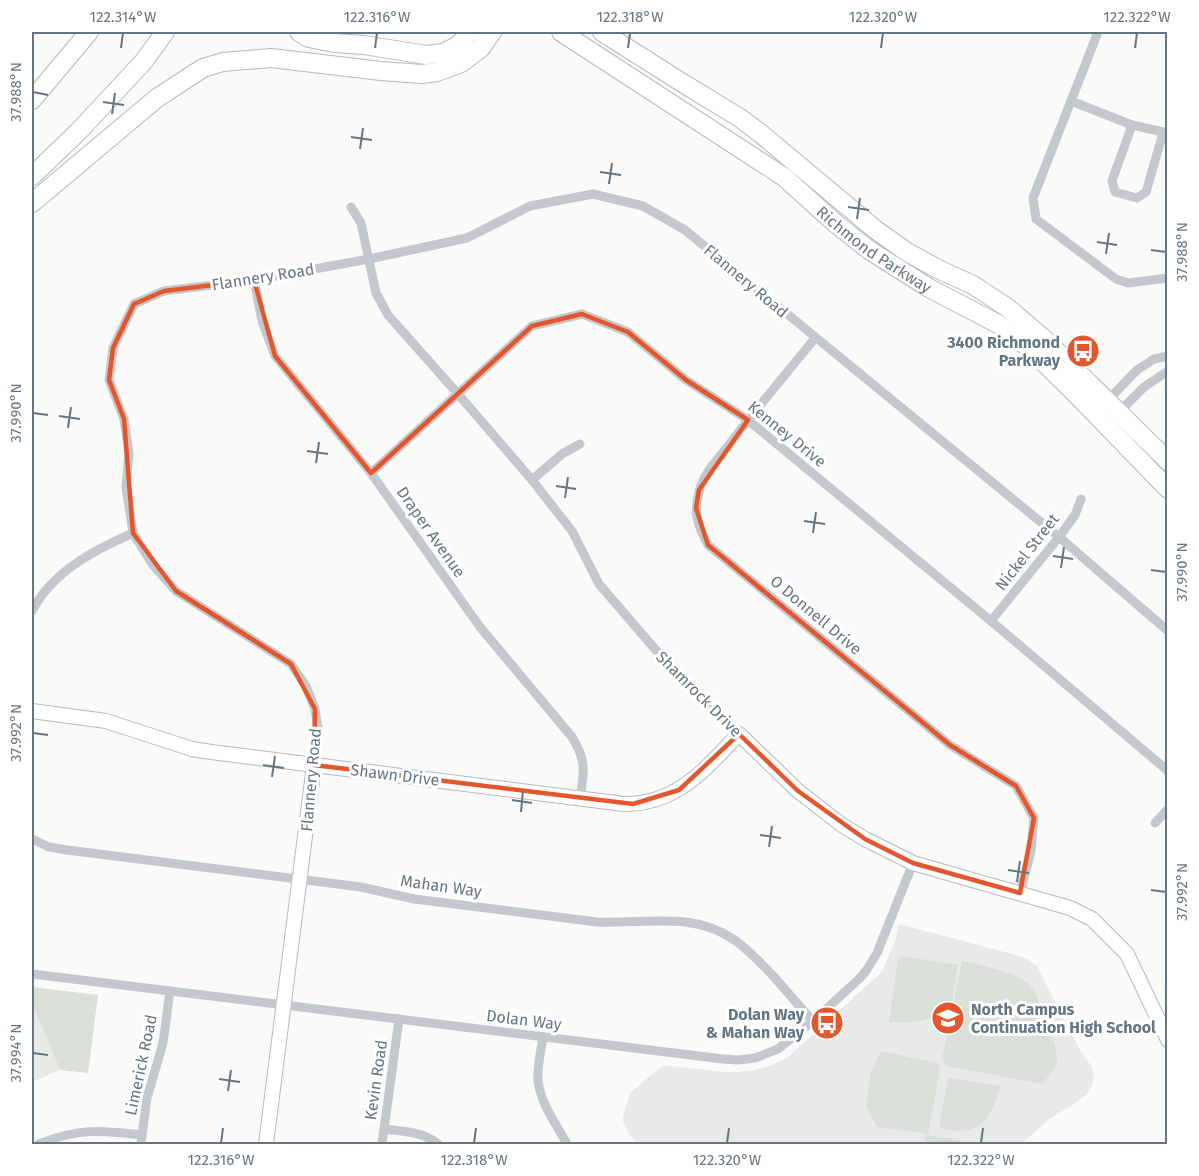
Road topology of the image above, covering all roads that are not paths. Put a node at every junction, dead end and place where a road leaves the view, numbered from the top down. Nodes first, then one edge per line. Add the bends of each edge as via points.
1 (81, 32) edge
2 (88, 32) edge
3 (165, 32) edge
4 (298, 32) edge
5 (457, 32) edge
6 (561, 32) edge
7 (602, 32) edge
8 (1098, 32) edge
9 (488, 34) edge
10 (413, 52) junction
11 (62, 64) junction
12 (32, 100) edge
13 (1071, 101) junction
14 (1132, 125) junction
15 (1165, 133) edge
16 (32, 176) edge
17 (32, 203) edge
18 (351, 207) dead end
19 (369, 259) junction
20 (1167, 278) edge
21 (254, 280) junction
22 (815, 338) junction
23 (1167, 356) edge
24 (1167, 371) edge
25 (458, 394) junction
26 (1107, 412) junction
27 (748, 420) junction
28 (580, 444) dead end
29 (1167, 461) edge
30 (371, 473) junction
31 (532, 480) junction
32 (1167, 489) edge
33 (1081, 499) dead end
34 (133, 533) junction
35 (1059, 537) junction
36 (34, 599) edge
37 (32, 611) edge
38 (991, 621) junction
39 (1167, 631) edge
40 (32, 711) edge
41 (739, 734) junction
42 (314, 765) junction
43 (1167, 771) edge
44 (580, 798) junction
45 (1167, 809) edge
46 (1155, 823) dead end
47 (32, 839) edge
48 (913, 863) junction
49 (301, 880) junction
50 (1020, 893) junction
51 (32, 974) edge
52 (170, 991) junction
53 (284, 1004) junction
54 (399, 1020) junction
55 (813, 1021) junction
56 (1166, 1034) edge
57 (543, 1037) junction
58 (384, 1129) junction
59 (141, 1139) edge
60 (39, 1144) edge
61 (266, 1144) edge
62 (382, 1144) edge
63 (438, 1144) edge
64 (567, 1144) edge

1 - 11 highway
2 - 11 highway
3 - 16 highway via 144,61
4 - 10 highway via 334,43
5 - 10 highway via 441,45
6 - 26 highway, Richmond Parkway via 784,177 869,250 929,288 1000,325
7 - 26 highway, Richmond Parkway via 747,123 907,252 974,285 1008,308 1044,339
8 - 13 street
9 - 10 highway via 443,53
9 - 17 highway via 481,48 461,63 422,74 271,58 223,62 203,68 157,98
11 - 12 highway
13 - 14 street
13 - 20 street via 1033,198 1036,219 1116,279 1128,283
14 - 15 street
14 - 15 street via 1112,182 1115,192 1137,198 1146,192
18 - 19 street, Shamrock Drive via 361,223
19 - 21 street, Flannery Road
19 - 22 street, Flannery Road via 467,238 530,206 593,194 643,206 685,230
19 - 25 street, Shamrock Drive via 376,293 388,315
21 - 30 street, Draper Avenue via 262,321 275,356
21 - 34 street, Flannery Road via 164,291 134,304 113,348 109,380 124,420 129,453 126,487
22 - 27 street, O Donnell Drive
22 - 35 street, Flannery Road
23 - 26 street via 1137,370
24 - 26 street
25 - 27 street, Kenney Drive via 532,326 582,314 628,332 686,380
25 - 30 street, Kenney Drive
25 - 31 street, Shamrock Drive
26 - 29 highway, Richmond Parkway
26 - 32 highway, Richmond Parkway
27 - 38 street, Kenney Drive
27 - 50 street, O Donnell Drive via 706,474 696,508 699,530 708,545 950,745 1016,786 1034,818 1031,851
28 - 31 street
30 - 44 street, Draper Avenue via 480,627 572,737 583,763
31 - 41 street, Shamrock Drive via 572,531 599,584 667,663
33 - 35 street, Nickel Street
34 - 36 street via 83,558
34 - 42 street, Flannery Road via 176,591 291,664 315,709 318,729
35 - 38 street, Nickel Street
35 - 39 street, Flannery Road
36 - 37 street
38 - 43 street, Kenney Drive
40 - 42 street, Shawn Drive via 106,721 192,749
41 - 44 street, Shawn Drive via 698,776 660,798 624,804
41 - 48 street, Shamrock Drive via 821,810 865,839
42 - 44 street, Shawn Drive
42 - 49 street, Flannery Road
45 - 46 street
47 - 49 street, Mahan Way via 67,850
48 - 50 street, Shamrock Drive
48 - 55 street, Dolan Way via 872,962 859,980
49 - 53 street, Flannery Road
49 - 55 street, Mahan Way via 597,922 697,924 745,947
50 - 56 street, Shamrock Drive via 1092,919 1127,954
51 - 52 street, Dolan Way
52 - 53 street, Dolan Way
52 - 59 street, Limerick Road via 163,1043 148,1089
53 - 54 street, Dolan Way
53 - 61 street, Flannery Road
54 - 57 street, Dolan Way
54 - 58 street, Kevin Road
55 - 57 street, Dolan Way via 778,1049 738,1060
57 - 64 street via 538,1070 540,1088
58 - 62 street, Kevin Road
58 - 63 street via 421,1134
59 - 60 street via 106,1131 77,1132

